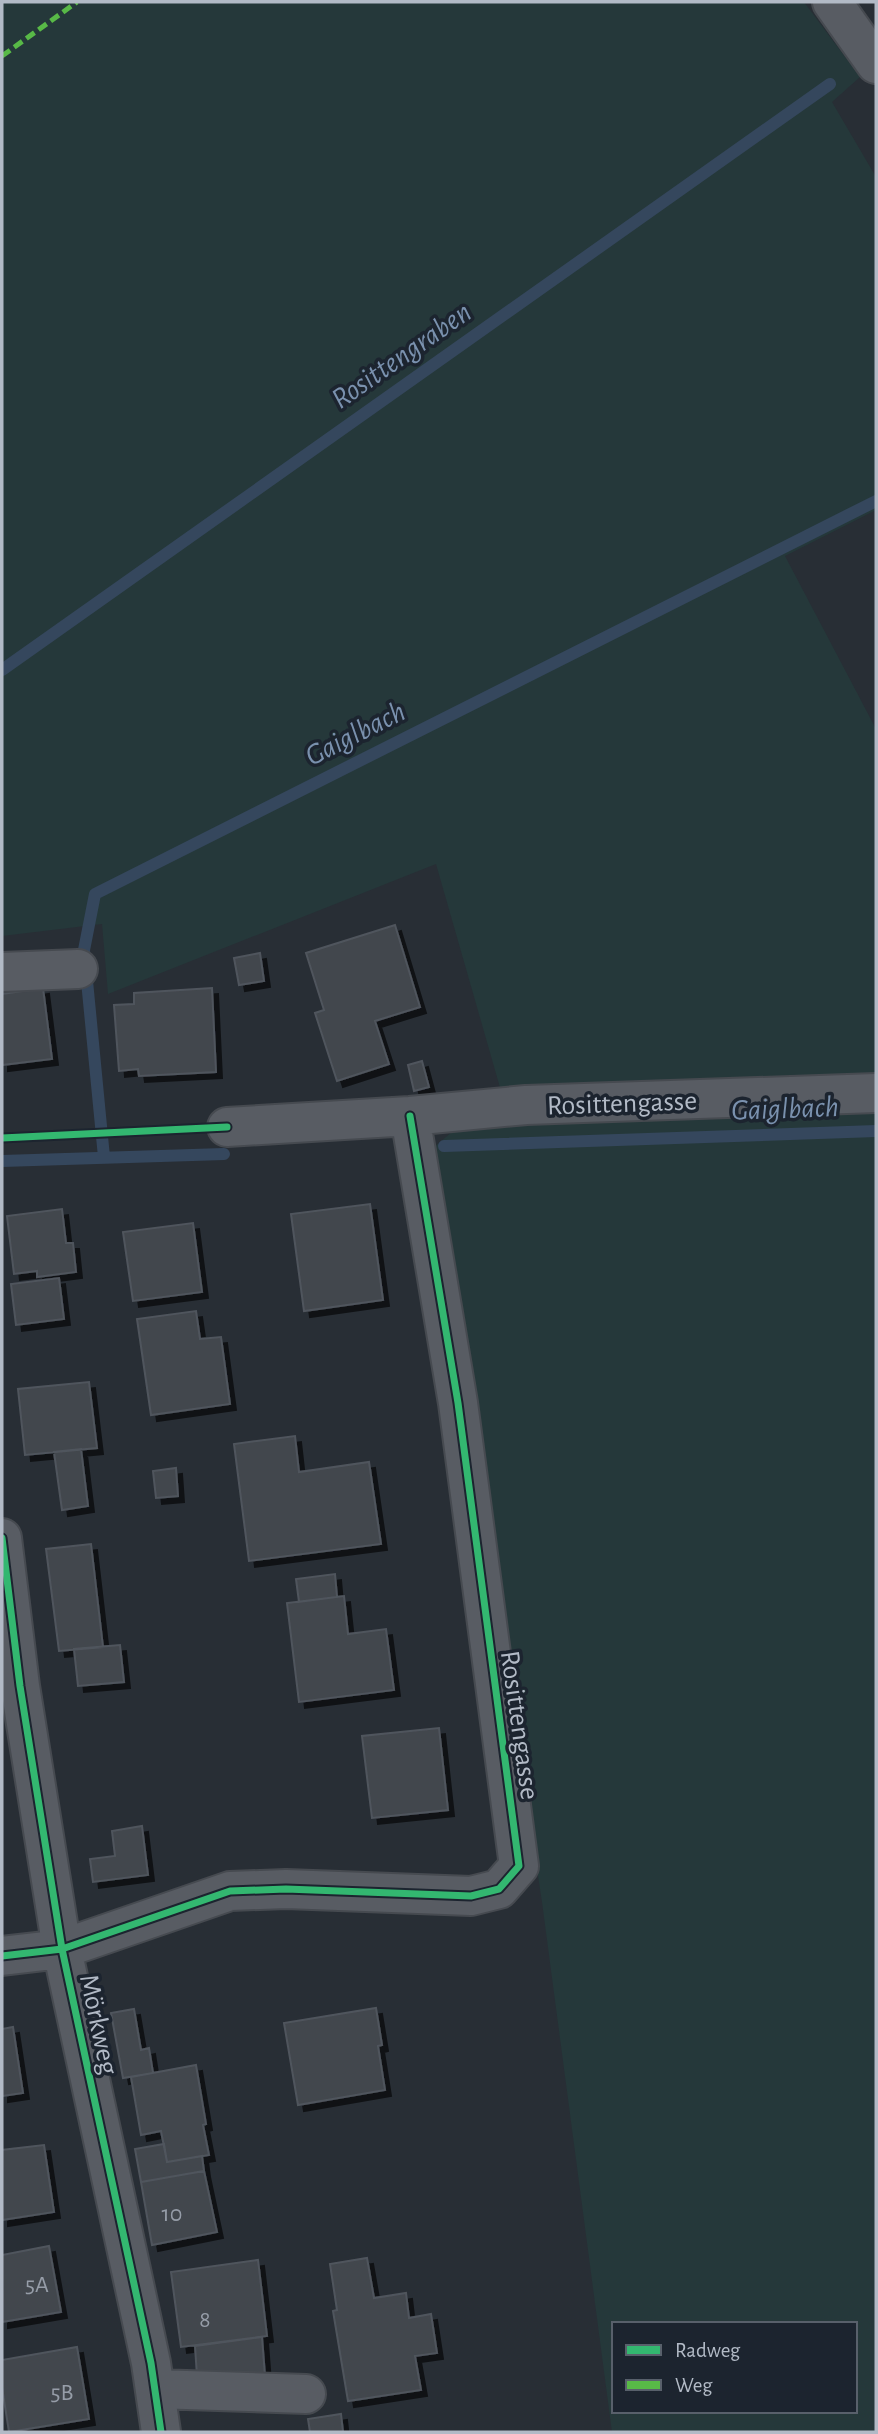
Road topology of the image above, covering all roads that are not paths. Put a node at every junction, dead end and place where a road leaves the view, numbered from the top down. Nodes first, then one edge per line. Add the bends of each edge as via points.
1 (832, 2) edge
2 (876, 64) edge
3 (78, 969) dead end
4 (2, 972) edge
5 (876, 1093) edge
6 (410, 1116) junction
7 (227, 1128) dead end
8 (2, 1538) edge
9 (62, 1949) junction
10 (2, 1956) edge
11 (155, 2389) junction
12 (306, 2394) dead end
13 (161, 2432) edge

1 - 2 street
3 - 4 street
5 - 6 street, Rosittengasse via 526,1105
6 - 7 street, Rosittengasse
6 - 9 street, Rosittengasse via 458,1403 519,1866 499,1889 471,1896 230,1891
8 - 9 street, Mörkweg via 20,1686
9 - 10 street, Rosittengasse
9 - 11 street, Mörkweg
11 - 12 street
11 - 13 street, Mörkweg

